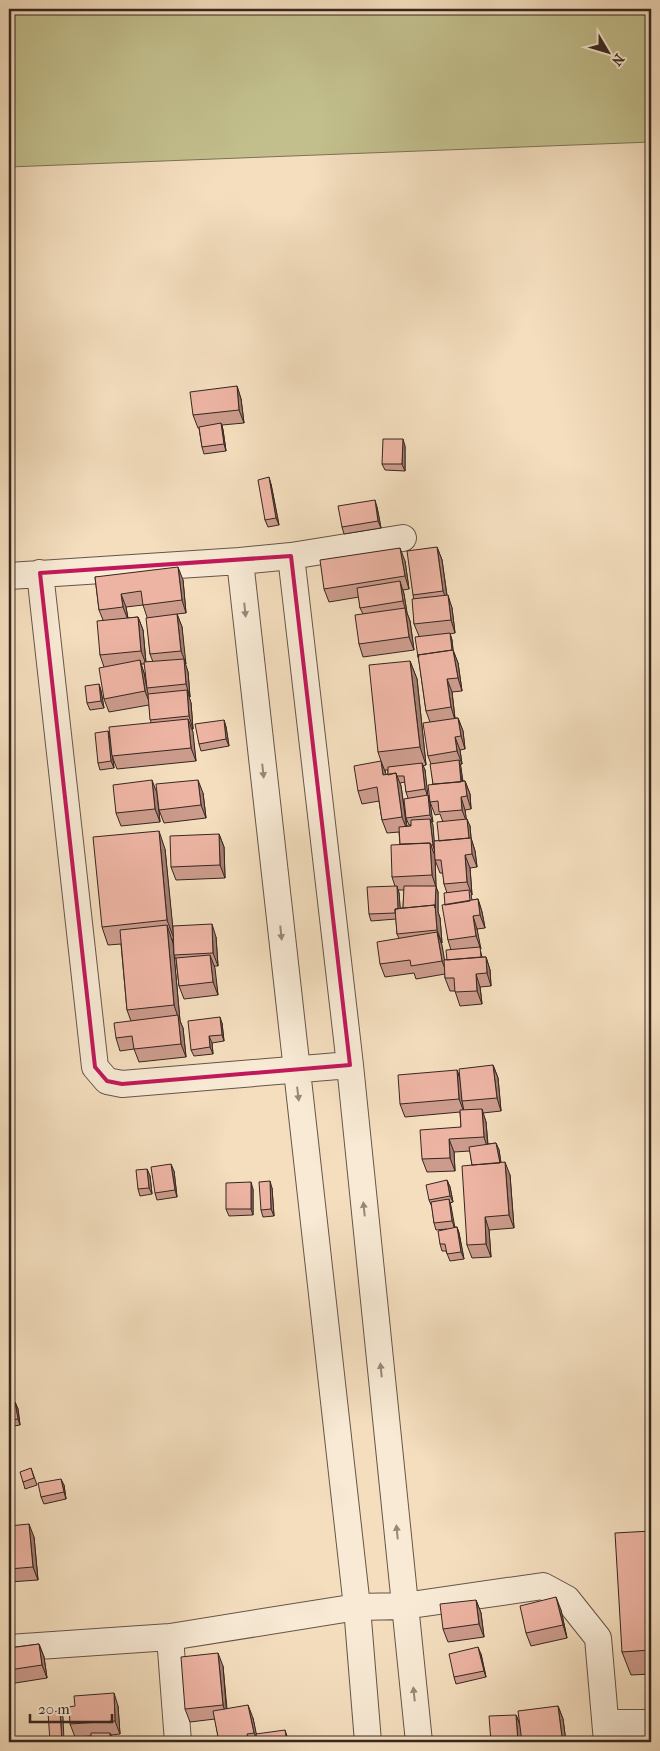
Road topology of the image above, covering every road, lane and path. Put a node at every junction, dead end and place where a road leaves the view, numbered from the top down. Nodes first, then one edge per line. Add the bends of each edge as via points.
1 (403, 538) dead end
2 (291, 556) junction
3 (240, 561) junction
4 (40, 573) junction
5 (9, 576) edge
6 (350, 1065) junction
7 (295, 1068) junction
8 (404, 1606) junction
9 (357, 1607) junction
10 (170, 1637) junction
11 (9, 1648) edge
12 (651, 1723) edge
13 (606, 1733) edge
14 (178, 1742) edge
15 (368, 1742) edge
16 (418, 1742) edge

1 - 2 street
2 - 3 street
2 - 6 street
3 - 4 street
3 -> 7 street
4 - 5 street
4 - 7 street via 94,1067 107,1081 122,1084
6 - 7 street
8 -> 6 street
7 -> 9 street
8 - 9 street
8 - 13 street via 543,1586 568,1599 598,1638
16 -> 8 street
9 - 10 street
9 - 15 street
10 - 11 street
10 - 14 street
12 - 13 street

